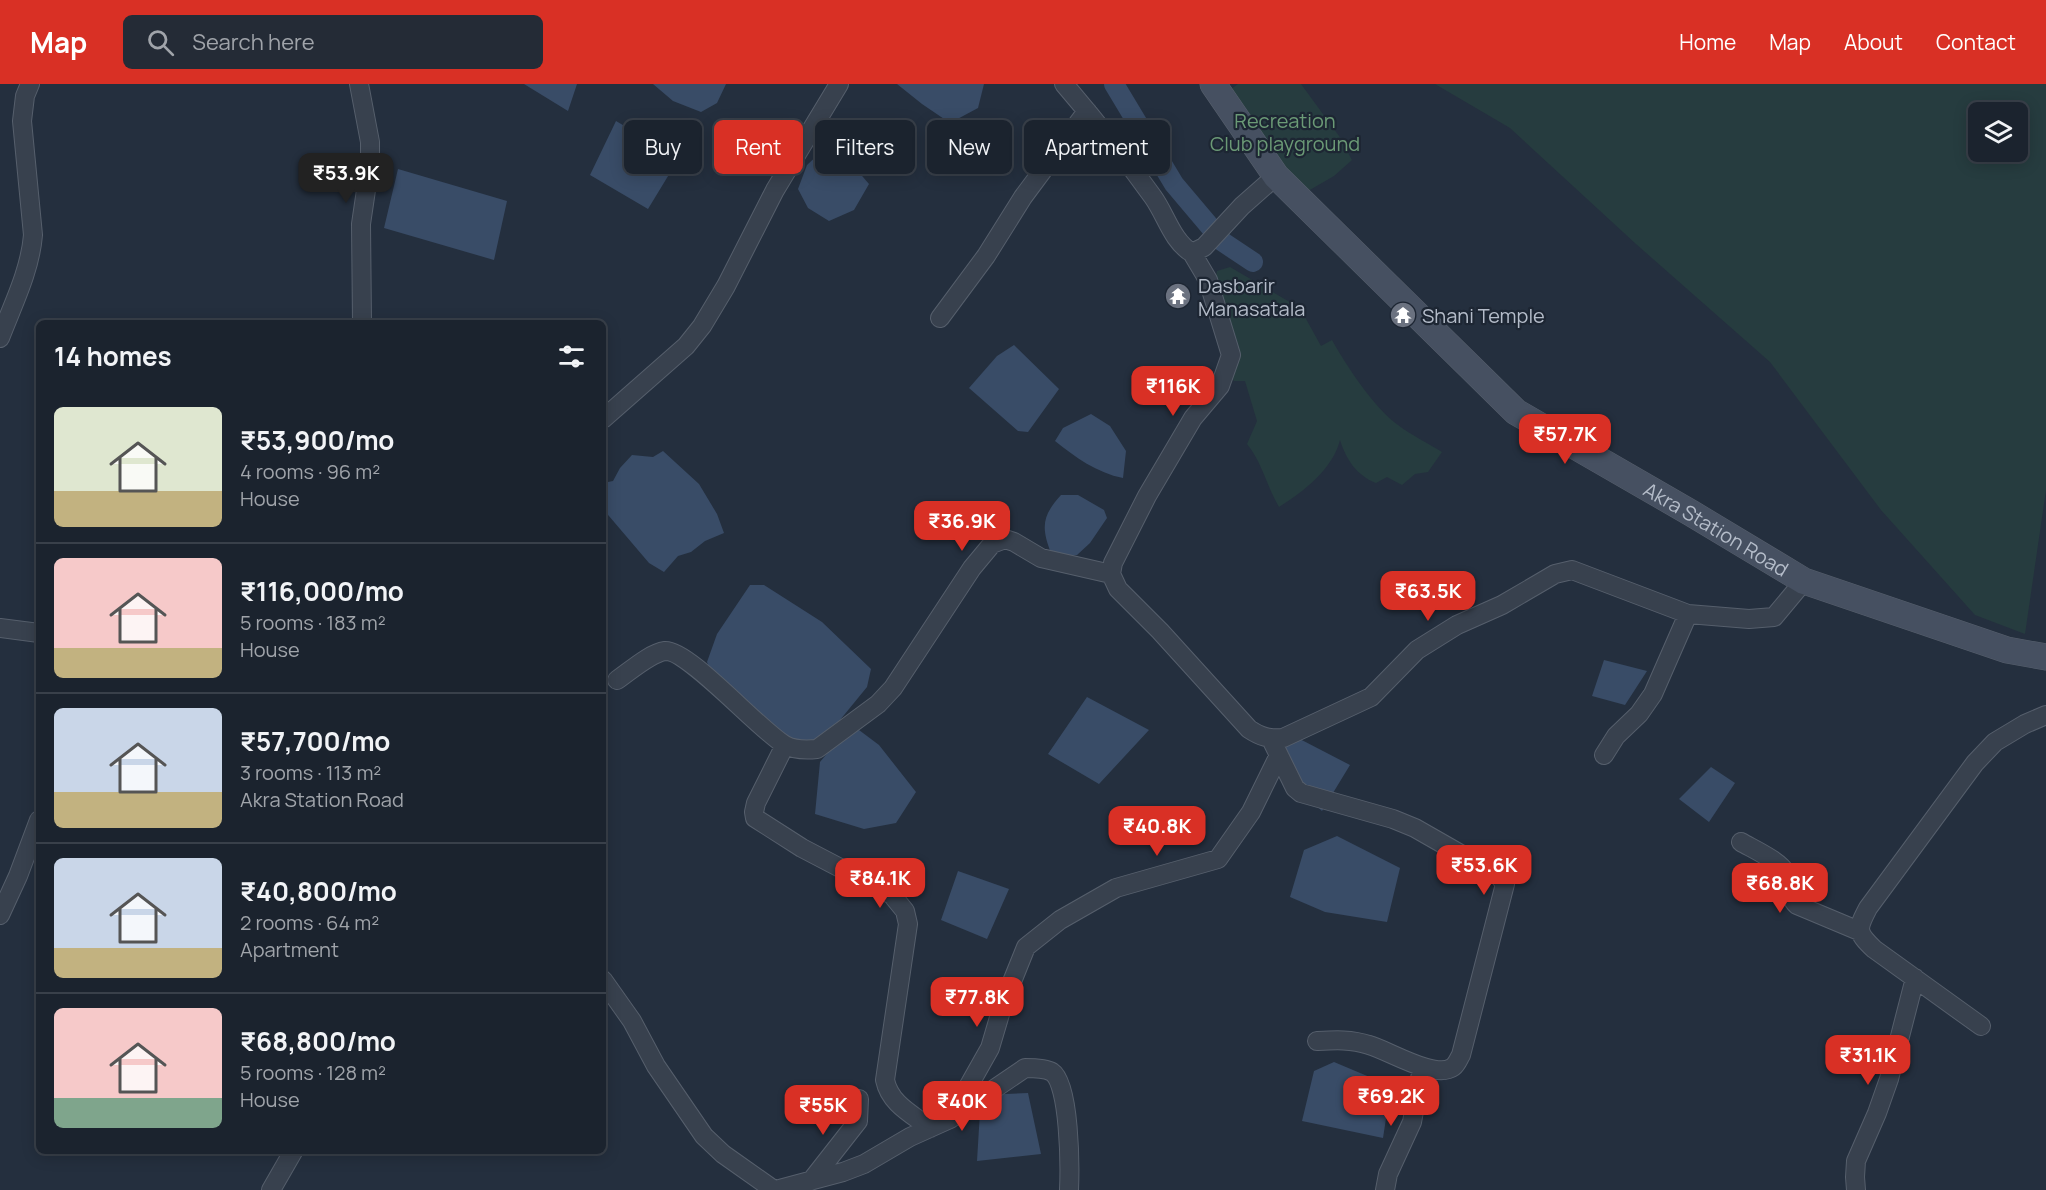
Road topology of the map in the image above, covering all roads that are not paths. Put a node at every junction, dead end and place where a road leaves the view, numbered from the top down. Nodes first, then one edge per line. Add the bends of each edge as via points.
1 (30, 84) edge
2 (359, 84) edge
3 (838, 84) edge
4 (1064, 84) edge
5 (1214, 84) edge
6 (1087, 111) junction
7 (1276, 176) junction
8 (1198, 250) junction
9 (940, 318) dead end
10 (362, 320) edge
11 (0, 338) edge
12 (606, 416) edge
13 (1111, 574) junction
14 (1804, 580) junction
15 (1688, 614) junction
16 (0, 628) edge
17 (36, 633) edge
18 (2046, 657) edge
19 (617, 680) dead end
20 (2046, 715) edge
21 (1271, 739) junction
22 (785, 745) junction
23 (1279, 755) junction
24 (1604, 755) dead end
25 (36, 828) edge
26 (1741, 842) dead end
27 (0, 915) edge
28 (1859, 931) junction
29 (1915, 978) junction
30 (606, 984) edge
31 (1981, 1026) dead end
32 (1317, 1041) dead end
33 (1422, 1068) junction
34 (859, 1099) dead end
35 (950, 1119) junction
36 (930, 1128) junction
37 (292, 1154) edge
38 (811, 1181) junction
39 (272, 1190) edge
40 (775, 1190) edge
41 (1069, 1190) edge
42 (1385, 1190) edge
43 (1856, 1190) edge

1 - 11 street via 22,121 32,249
2 - 10 street via 370,163 361,224
3 - 12 street via 702,326 686,346
4 - 6 street
5 - 7 main road, Akra Station Road
6 - 8 street via 1155,200 1177,239 1186,249
6 - 9 street
7 - 8 street
7 - 14 main road, Akra Station Road via 1516,412
8 - 13 street via 1231,355 1221,386 1193,418 1147,496
13 - 21 street via 1118,589 1249,729
13 - 22 street via 1041,558 1005,539 992,544 878,704 817,749
14 - 15 street via 1774,617
14 - 18 main road, Akra Station Road via 2007,650
15 - 21 street via 1572,570 1555,574 1417,650 1371,697 1283,738
15 - 24 street via 1653,694
16 - 17 street
19 - 22 street via 655,654 677,654 694,664
20 - 28 street via 1995,742 1975,763 1868,908
21 - 23 street
22 - 36 street via 756,803 755,818 802,848 892,895 905,911 908,924 885,1080 887,1092 895,1101
23 - 33 street via 1301,793 1415,828 1504,880 1504,893 1461,1055 1454,1066 1445,1070
23 - 35 street via 1251,813 1218,859 1116,888 1060,920 1026,947 990,1048
25 - 27 street
26 - 28 street via 1785,870 1797,905
28 - 29 street via 1874,949
29 - 31 street
29 - 43 street via 1889,1079 1856,1161
30 - 40 street via 704,1136
32 - 33 street via 1370,1045
33 - 42 street via 1412,1122 1388,1174
34 - 38 street via 858,1121
35 - 36 street
35 - 41 street via 1025,1068 1051,1072 1060,1080 1070,1146
36 - 38 street via 864,1164
37 - 39 street
38 - 40 street

